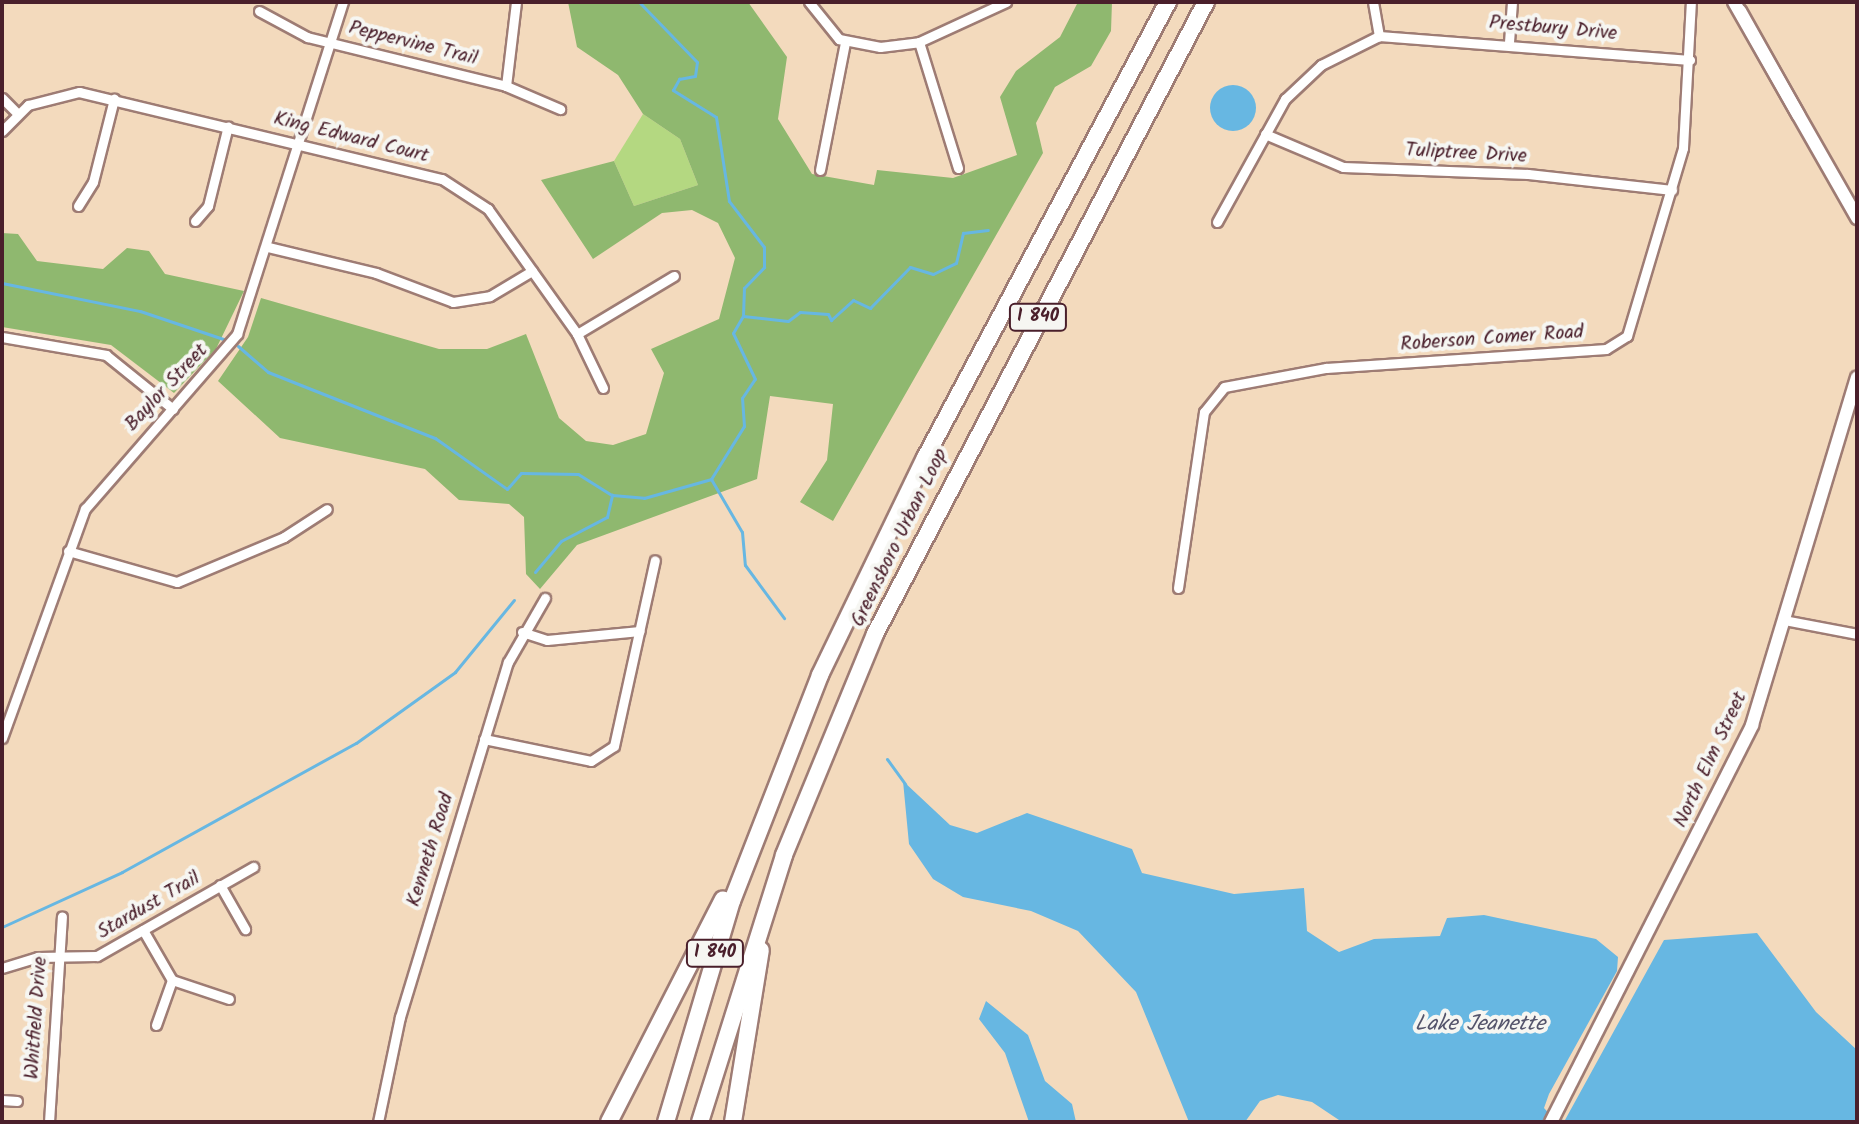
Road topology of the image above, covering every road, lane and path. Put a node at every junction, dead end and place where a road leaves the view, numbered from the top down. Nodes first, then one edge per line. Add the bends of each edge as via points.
1 (343, 2) edge
2 (516, 2) edge
3 (809, 2) edge
4 (1006, 2) edge
5 (1168, 2) edge
6 (1206, 2) edge
7 (1373, 2) edge
8 (1512, 2) edge
9 (1691, 2) edge
10 (1736, 5) edge
11 (259, 11) dead end
12 (1379, 36) junction
13 (330, 42) junction
14 (845, 42) junction
15 (919, 42) junction
16 (1509, 42) junction
17 (1690, 60) junction
18 (506, 86) junction
19 (2, 98) edge
20 (114, 99) junction
21 (560, 109) dead end
22 (17, 113) junction
23 (228, 126) junction
24 (2, 131) edge
25 (1265, 134) junction
26 (301, 143) junction
27 (958, 168) dead end
28 (820, 170) dead end
29 (1672, 190) junction
30 (78, 206) dead end
31 (1857, 218) edge
32 (195, 221) dead end
33 (1217, 222) dead end
34 (268, 247) junction
35 (532, 271) junction
36 (674, 276) dead end
37 (577, 334) junction
38 (2, 337) edge
39 (1857, 377) edge
40 (603, 388) dead end
41 (1855, 392) edge
42 (173, 409) junction
43 (327, 509) dead end
44 (68, 551) junction
45 (655, 560) dead end
46 (1178, 588) dead end
47 (545, 598) dead end
48 (1789, 621) junction
49 (640, 631) junction
50 (522, 632) junction
51 (1857, 634) edge
52 (2, 738) edge
53 (484, 739) junction
54 (774, 787) junction
55 (784, 855) junction
56 (253, 867) dead end
57 (220, 885) junction
58 (62, 916) dead end
59 (245, 929) dead end
60 (143, 930) junction
61 (59, 957) junction
62 (2, 968) edge
63 (172, 980) junction
64 (229, 999) dead end
65 (156, 1025) dead end
66 (2, 1100) edge
67 (17, 1101) dead end
68 (49, 1122) edge
69 (378, 1122) edge
70 (609, 1122) edge
71 (666, 1122) edge
72 (700, 1122) edge
73 (733, 1122) edge
74 (1551, 1122) edge

1 - 13 street, Baylor Street
2 - 18 street
3 - 14 street
4 - 15 street
5 - 54 highway, Greensboro Urban Loop / I 840 via 897,511
6 - 55 highway, Greensboro Urban Loop / I 840 via 906,567
7 - 12 street
8 - 16 street
9 - 17 street, Roberson Comer Road
10 - 31 main road
11 - 13 street, Peppervine Trail via 288,30
12 - 16 street, Prestbury Drive
12 - 25 street via 1304,78
13 - 18 street, Peppervine Trail
13 - 26 street, Baylor Street
14 - 15 street
14 - 28 street
15 - 27 street
16 - 17 street, Prestbury Drive
17 - 29 street, Roberson Comer Road
18 - 21 street, Peppervine Trail
19 - 22 street
20 - 22 street, King Edward Court via 53,95
20 - 23 street, King Edward Court
20 - 30 street via 93,182
22 - 24 street, King Edward Court
23 - 26 street, King Edward Court
23 - 32 street via 208,206
25 - 29 street, Tuliptree Drive via 1343,167 1528,174
25 - 33 street
26 - 34 street, Baylor Street
26 - 35 street, King Edward Court via 465,191 488,209
29 - 46 street, Roberson Comer Road via 1636,320 1613,347 1296,371 1217,392 1204,412
34 - 35 street via 376,273 453,302 490,296
34 - 42 street, Baylor Street via 228,350
35 - 37 street, King Edward Court
36 - 37 street
37 - 40 street, King Edward Court
38 - 42 street via 106,355
39 - 41 main road, North Elm Street
41 - 48 main road, North Elm Street
42 - 44 street, Baylor Street via 94,494
43 - 44 street via 284,537 177,582
44 - 52 street, Baylor Street
45 - 49 street
47 - 50 street, Kenneth Road
48 - 51 street
48 - 74 main road, North Elm Street via 1738,755
49 - 50 street via 547,640
49 - 53 street via 614,746 591,761
50 - 53 street, Kenneth Road
53 - 69 street, Kenneth Road via 400,1017
54 - 70 highway via 665,1025
54 - 71 highway, Greensboro Urban Loop / I 840
55 - 72 highway, Greensboro Urban Loop / I 840
55 - 73 highway via 748,1004
56 - 57 street, Stardust Trail
57 - 59 street
57 - 60 street, Stardust Trail
58 - 61 street, Whitfield Drive
60 - 61 street, Stardust Trail via 97,956
60 - 63 street
61 - 62 street, Stardust Trail
61 - 68 street, Whitfield Drive
63 - 64 street
63 - 65 street
66 - 67 street

